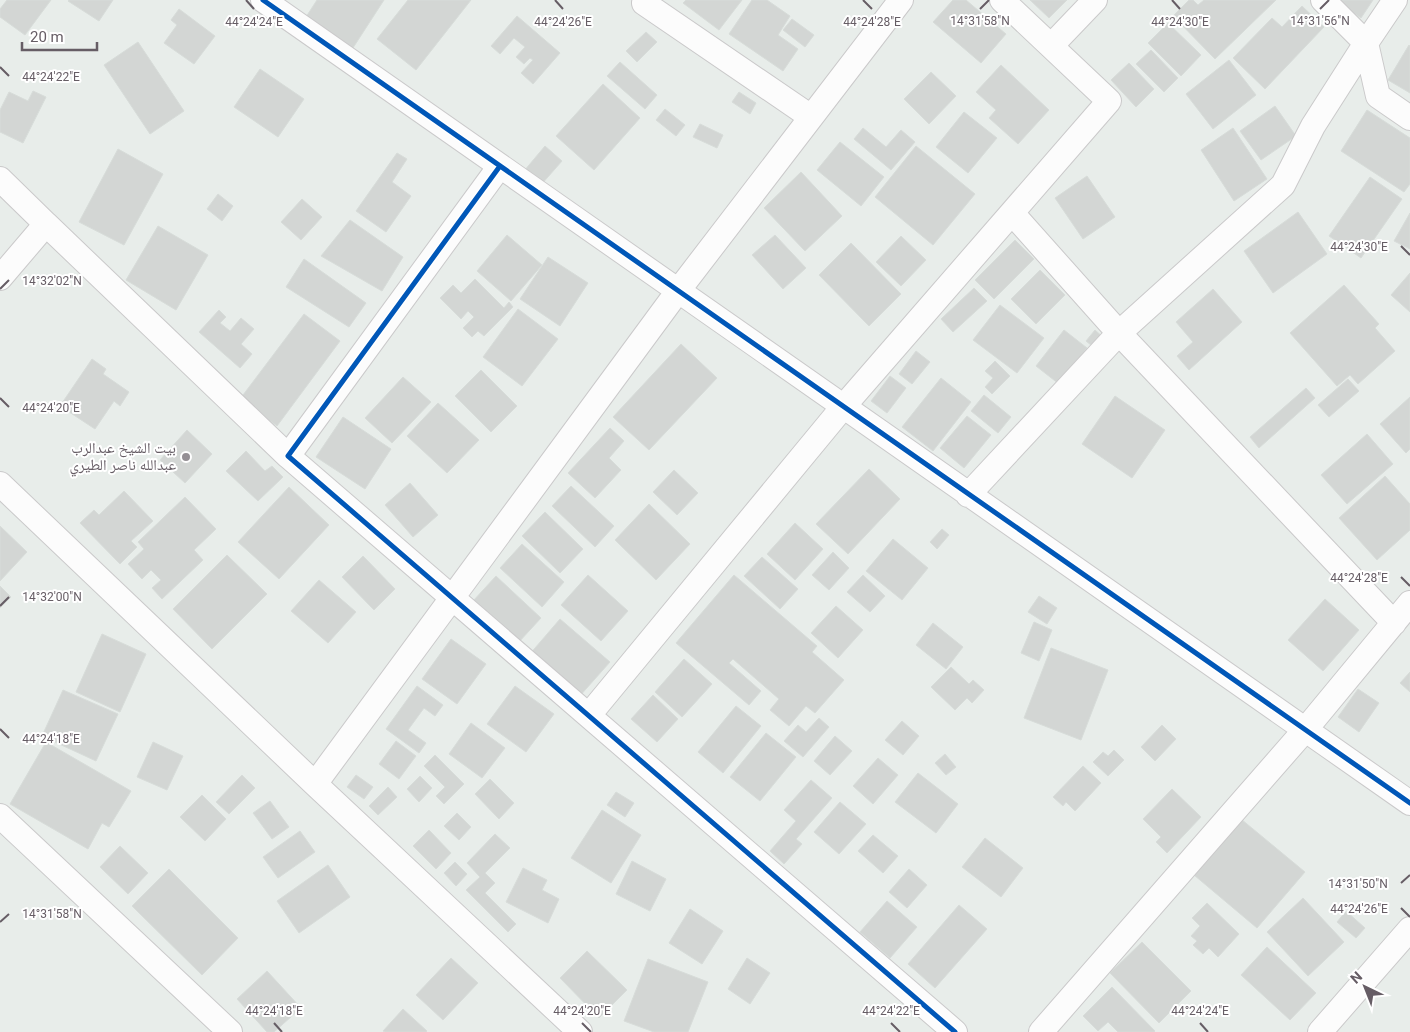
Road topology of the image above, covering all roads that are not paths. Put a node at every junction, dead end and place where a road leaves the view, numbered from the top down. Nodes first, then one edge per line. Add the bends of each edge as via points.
1 (263, 0) edge
2 (901, 0) edge
3 (1002, 0) edge
4 (1095, 0) edge
5 (1323, 0) edge
6 (1395, 0) edge
7 (643, 1) edge
8 (1366, 43) junction
9 (1051, 46) junction
10 (811, 117) junction
11 (1410, 118) edge
12 (500, 166) junction
13 (0, 179) edge
14 (1012, 213) junction
15 (46, 224) junction
16 (0, 278) edge
17 (678, 291) junction
18 (1119, 333) junction
19 (843, 407) junction
20 (288, 456) junction
21 (0, 484) edge
22 (968, 495) junction
23 (452, 597) junction
24 (1410, 603) edge
25 (1394, 623) junction
26 (589, 716) junction
27 (1306, 730) junction
28 (315, 784) junction
29 (1410, 803) edge
30 (0, 816) edge
31 (1410, 929) edge
32 (230, 1032) edge
33 (580, 1032) edge
34 (955, 1032) edge
35 (1042, 1032) edge
36 (1320, 1032) edge

1 - 12 street
2 - 10 street
3 - 9 street
4 - 9 street
5 - 8 street
6 - 8 street
7 - 10 street
8 - 11 street via 1378,96
8 - 18 street via 1313,126 1283,185
9 - 14 street via 1109,101
10 - 17 street
12 - 17 street
12 - 20 street
13 - 15 street
14 - 18 street
14 - 19 street
15 - 16 street
15 - 20 street
17 - 19 street
17 - 23 street
18 - 22 street
18 - 25 street
19 - 22 street
19 - 26 street
20 - 23 street
21 - 28 street
22 - 27 street
23 - 26 street
23 - 28 street
24 - 25 street
25 - 27 street
26 - 34 street
27 - 29 street
27 - 35 street
28 - 33 street
30 - 32 street
31 - 36 street

